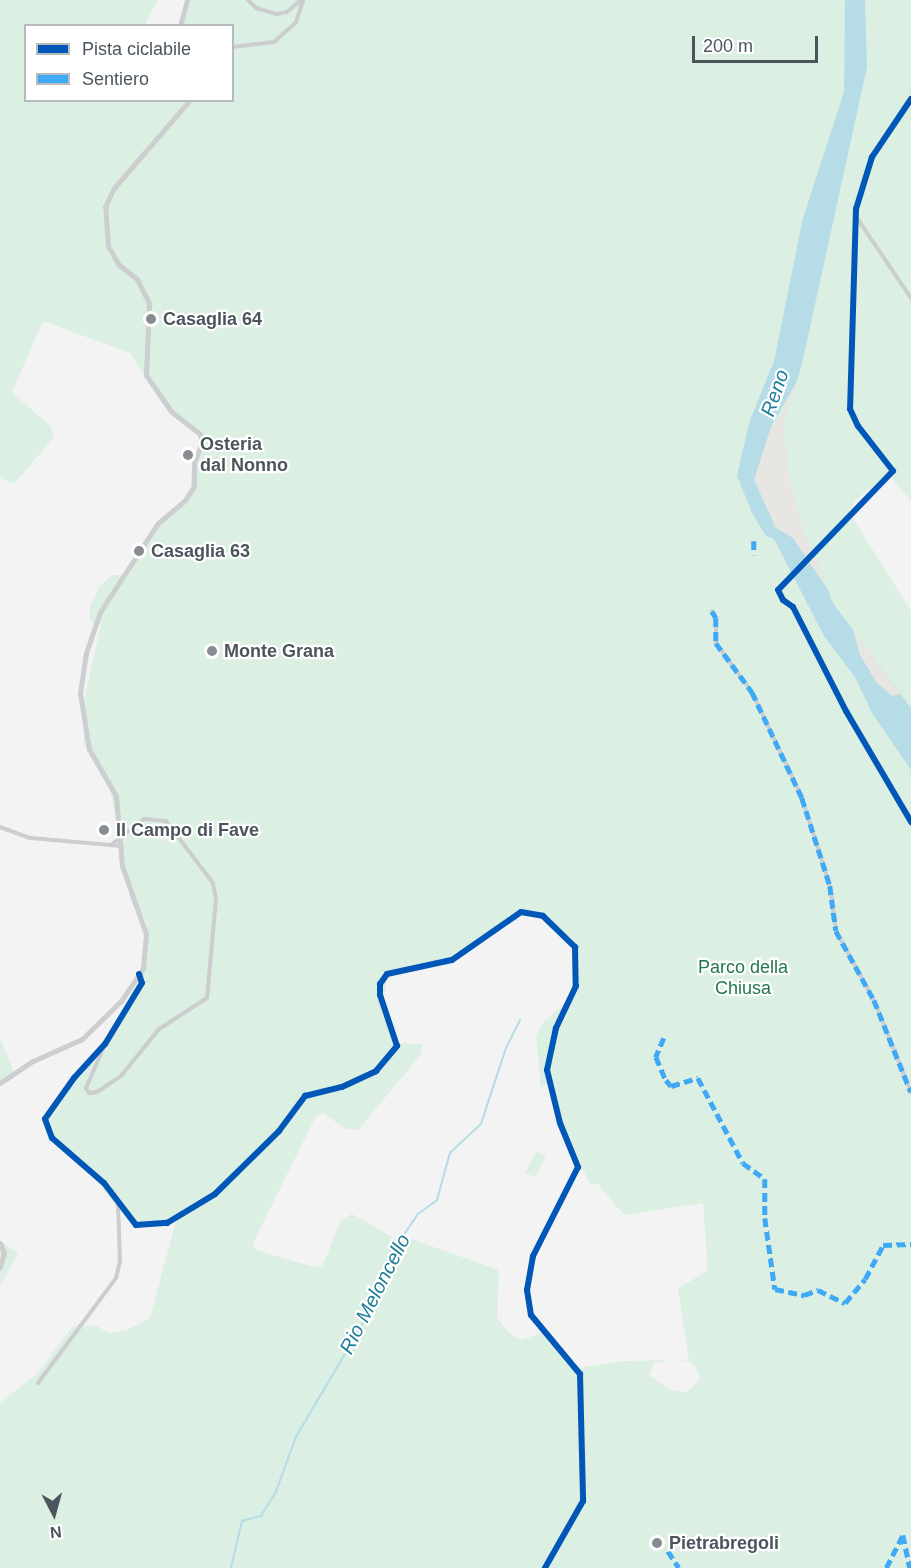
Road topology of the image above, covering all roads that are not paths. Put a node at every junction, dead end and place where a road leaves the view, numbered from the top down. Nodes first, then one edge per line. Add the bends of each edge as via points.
1 (187, 0) edge
2 (248, 0) edge
3 (302, 0) edge
4 (181, 24) edge
5 (234, 47) edge
6 (188, 102) edge
7 (857, 218) dead end
8 (911, 298) edge
9 (712, 611) dead end
10 (0, 827) edge
11 (120, 837) junction
12 (111, 845) junction
13 (122, 847) junction
14 (122, 860) junction
15 (140, 974) junction
16 (105, 1044) junction
17 (0, 1083) edge
18 (911, 1092) edge
19 (118, 1203) junction
20 (0, 1243) edge
21 (0, 1268) edge
22 (38, 1383) dead end
23 (545, 1568) edge

1 - 4 street
2 - 3 street via 256,8 277,14 287,12
3 - 5 street via 296,22 274,42
6 - 11 street via 114,188 105,207 108,246 119,265 136,279 149,303 146,375 171,411 200,434 202,442 194,463 194,486 185,500 158,523 112,590 86,653 80,693 84,732 89,749 116,796
7 - 8 street
9 - 18 street via 716,618 716,643 752,692 802,798 830,886 836,931 874,1000
10 - 12 street via 31,838
11 - 12 street
11 - 13 street
11 - 16 street via 144,819 166,821 214,886 208,988 201,1001 159,1029 121,1076 89,1093 86,1088
12 - 13 street
12 - 14 street
13 - 14 street
14 - 15 street via 146,934
15 - 16 street via 142,983
15 - 17 street via 121,1000 82,1039 33,1061
16 - 19 street via 74,1078 45,1124 52,1138 104,1183
19 - 22 street via 120,1261 116,1278
19 - 23 street via 136,1225 167,1223 215,1194 279,1131 304,1096 376,1071 393,1053 397,1039 380,995 387,974 452,960 521,912 543,916 576,951 576,986 556,1028 547,1071 560,1123 577,1165 538,1243 527,1283 531,1315 578,1369 583,1387 583,1501
20 - 21 street via 4,1253

